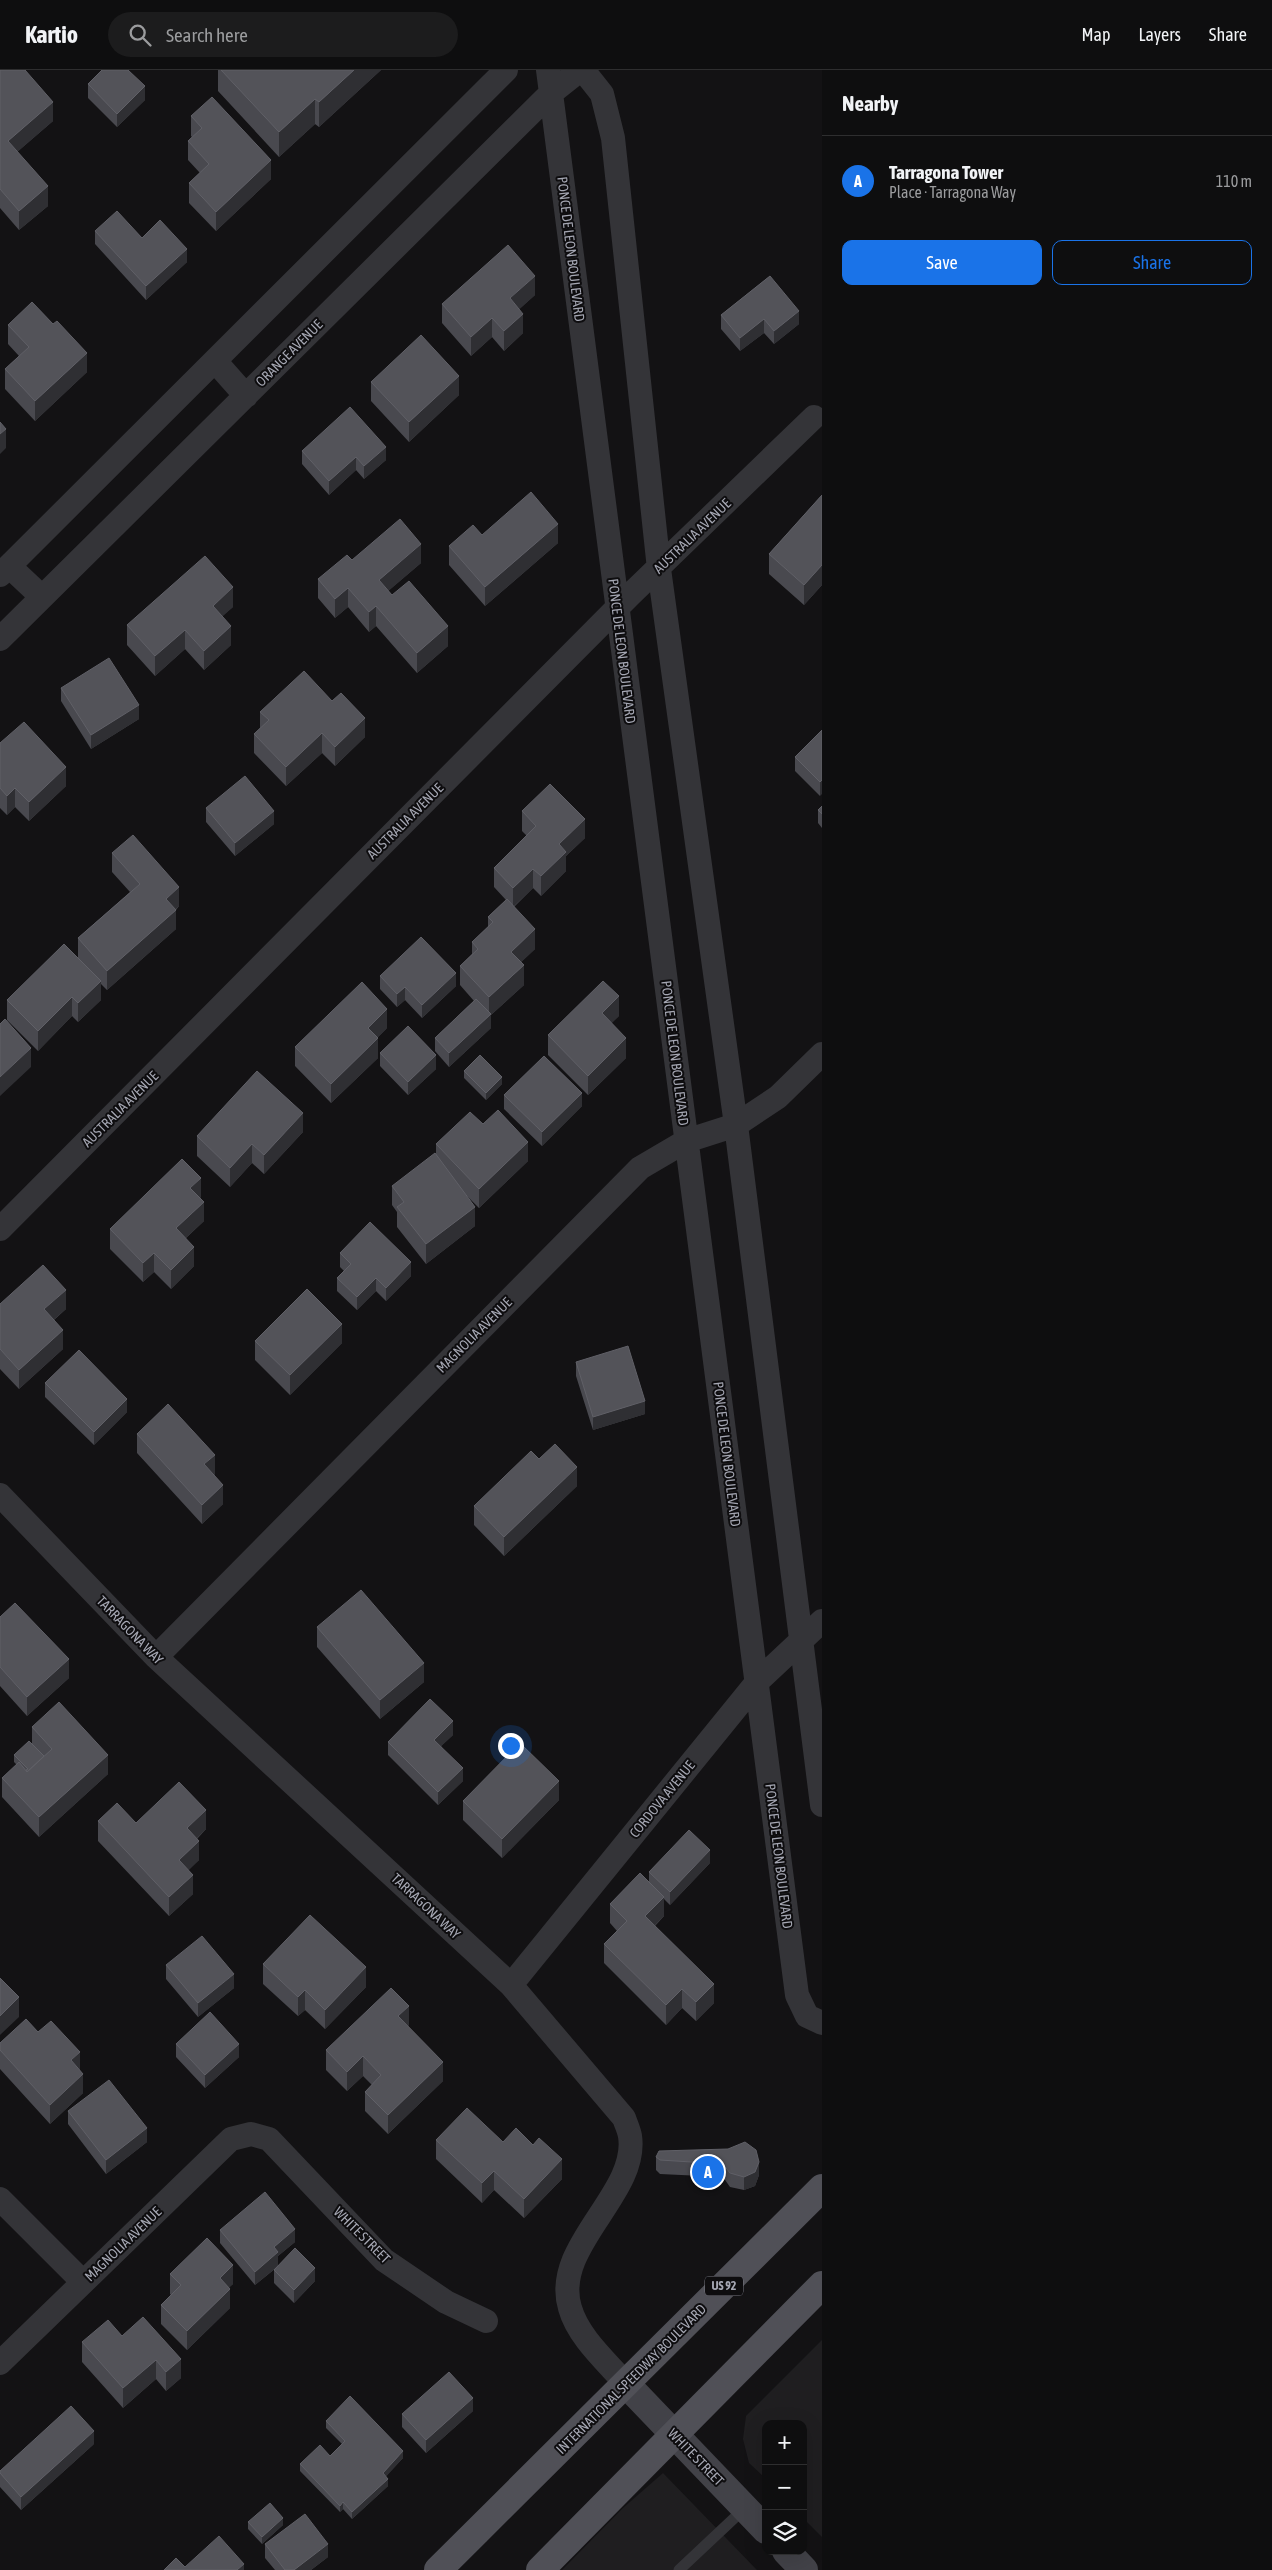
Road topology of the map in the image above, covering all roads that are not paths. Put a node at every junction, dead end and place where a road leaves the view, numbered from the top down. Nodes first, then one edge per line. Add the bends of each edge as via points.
1 (506, 70) edge
2 (548, 70) edge
3 (581, 70) edge
4 (551, 93) junction
5 (215, 361) junction
6 (246, 396) junction
7 (814, 417) dead end
8 (659, 569) junction
9 (4, 571) edge
10 (42, 597) junction
11 (616, 608) junction
12 (0, 639) edge
13 (822, 1054) edge
14 (736, 1125) junction
15 (686, 1141) junction
16 (0, 1229) edge
17 (0, 1495) edge
18 (822, 1621) edge
19 (802, 1640) junction
20 (156, 1658) junction
21 (757, 1682) junction
22 (822, 1805) edge
23 (511, 1985) junction
24 (822, 2023) edge
25 (251, 2134) joint
26 (822, 2188) edge
27 (0, 2199) edge
28 (83, 2282) junction
29 (822, 2285) edge
30 (486, 2321) dead end
31 (0, 2363) edge
32 (626, 2384) junction
33 (674, 2434) junction
34 (745, 2508) junction
35 (762, 2526) edge
36 (790, 2555) edge
37 (438, 2570) edge
38 (540, 2570) edge
39 (679, 2570) edge
40 (804, 2570) edge

1 - 5 street
2 - 4 street, PONCE DE LEON BOULEVARD
3 - 4 street, ORANGE AVENUE
3 - 8 street via 602,94 613,138
4 - 6 street, ORANGE AVENUE
4 - 11 street, PONCE DE LEON BOULEVARD
5 - 6 street
5 - 9 street
6 - 10 street, ORANGE AVENUE
7 - 8 street, AUSTRALIA AVENUE
8 - 11 street, AUSTRALIA AVENUE
8 - 14 street
9 - 10 street
10 - 12 street, ORANGE AVENUE
11 - 15 street, PONCE DE LEON BOULEVARD
11 - 16 street, AUSTRALIA AVENUE
13 - 14 street, MAGNOLIA AVENUE via 778,1097
14 - 15 street, MAGNOLIA AVENUE
14 - 19 street
15 - 20 street, MAGNOLIA AVENUE via 640,1168
15 - 21 street, PONCE DE LEON BOULEVARD
17 - 20 street, TARRAGONA WAY
18 - 19 street, CORDOVA AVENUE
19 - 21 street, CORDOVA AVENUE
19 - 22 street
20 - 23 street, TARRAGONA WAY
21 - 23 street, CORDOVA AVENUE
21 - 24 street, PONCE DE LEON BOULEVARD via 797,1995 807,2016
23 - 32 street, TARRAGONA WAY via 624,2118 630,2135 630,2150 620,2183 580,2248 567,2282 570,2308 585,2337
25 - 28 street, MAGNOLIA AVENUE via 232,2139
25 - 30 street, WHITE STREET via 269,2139 384,2260 446,2302
26 - 32 main road, INTERNATIONAL SPEEDWAY BOULEVARD / US 92
27 - 28 street
28 - 31 street, MAGNOLIA AVENUE
29 - 33 main road
32 - 33 street, WHITE STREET
32 - 37 main road, INTERNATIONAL SPEEDWAY BOULEVARD / US 92
33 - 34 street, WHITE STREET
33 - 38 main road
34 - 35 street, WHITE STREET
34 - 39 lane
36 - 40 street

